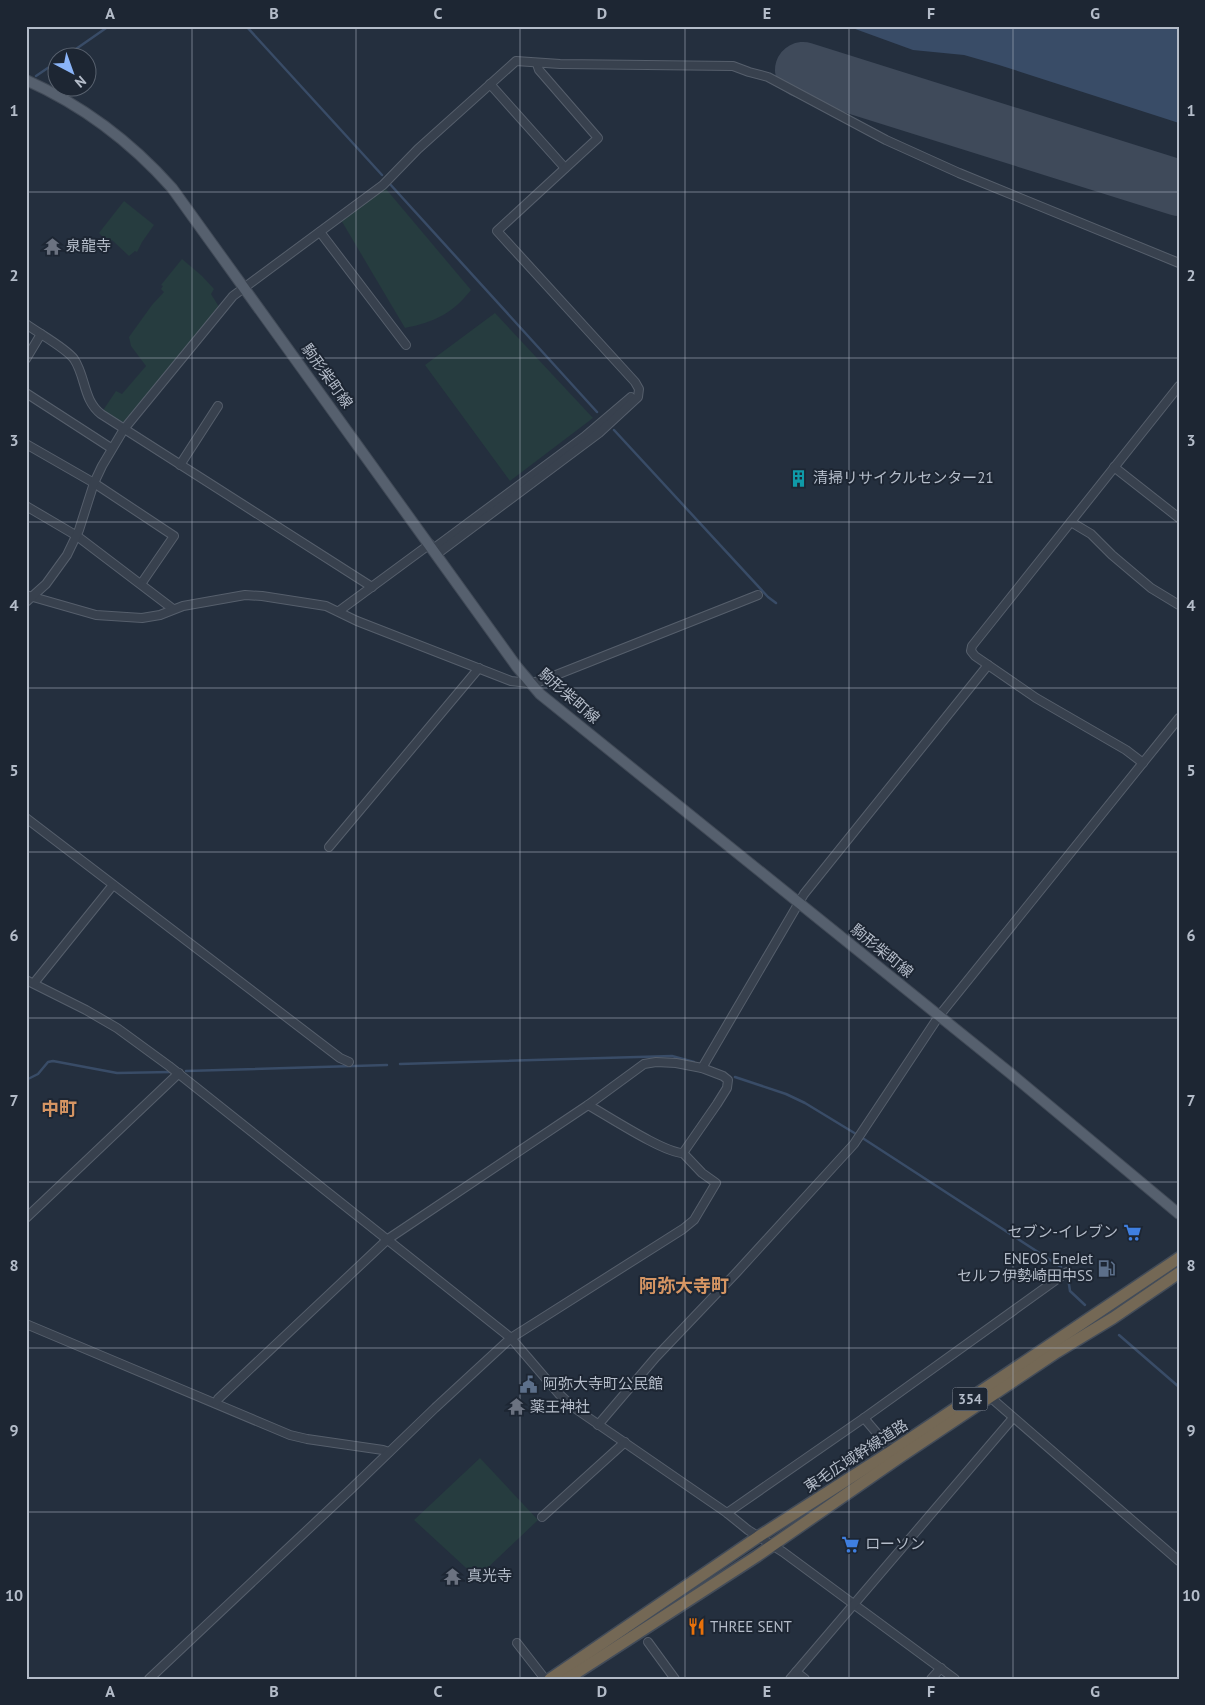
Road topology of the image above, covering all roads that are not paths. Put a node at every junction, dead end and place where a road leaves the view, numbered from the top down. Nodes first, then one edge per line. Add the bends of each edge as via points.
1 (537, 64) junction
2 (26, 80) edge
3 (490, 84) junction
4 (565, 168) junction
5 (320, 232) junction
6 (1179, 263) edge
7 (244, 288) junction
8 (26, 324) edge
9 (41, 334) junction
10 (406, 345) dead end
11 (26, 359) edge
12 (1179, 386) edge
13 (26, 394) edge
14 (218, 406) dead end
15 (124, 429) junction
16 (26, 444) edge
17 (111, 448) junction
18 (180, 465) junction
19 (1114, 467) junction
20 (94, 484) junction
21 (26, 506) edge
22 (1179, 518) edge
23 (1071, 522) junction
24 (77, 536) junction
25 (433, 549) junction
26 (141, 584) junction
27 (372, 587) junction
28 (758, 595) dead end
29 (28, 598) edge
30 (1179, 605) edge
31 (173, 609) junction
32 (339, 611) junction
33 (988, 665) junction
34 (479, 668) junction
35 (529, 683) junction
36 (1179, 718) edge
37 (1143, 763) junction
38 (26, 818) edge
39 (329, 847) dead end
40 (113, 885) junction
41 (799, 903) junction
42 (26, 980) edge
43 (34, 983) junction
44 (939, 1016) junction
45 (349, 1062) dead end
46 (702, 1068) junction
47 (179, 1073) junction
48 (588, 1105) junction
49 (683, 1153) junction
50 (1179, 1214) edge
51 (26, 1218) edge
52 (388, 1239) junction
53 (1179, 1258) edge
54 (1067, 1272) dead end
55 (1179, 1273) edge
56 (26, 1324) edge
57 (512, 1338) junction
58 (990, 1397) junction
59 (216, 1403) junction
60 (864, 1418) junction
61 (1013, 1418) junction
62 (598, 1425) junction
63 (625, 1442) junction
64 (892, 1451) junction
65 (389, 1452) junction
66 (727, 1513) junction
67 (542, 1517) dead end
68 (758, 1537) junction
69 (772, 1545) junction
70 (1179, 1561) edge
71 (852, 1604) junction
72 (648, 1642) dead end
73 (517, 1643) dead end
74 (941, 1668) junction
75 (796, 1672) junction
76 (149, 1679) edge
77 (545, 1679) edge
78 (550, 1679) edge
79 (567, 1679) edge
80 (675, 1679) edge
81 (790, 1679) edge
82 (805, 1679) edge
83 (932, 1679) edge
84 (956, 1679) edge

1 - 3 street via 516,61
1 - 4 street via 538,70 598,138
1 - 6 street via 733,66 768,77 886,140 959,173
2 - 7 main road, 駒形柴町線 via 92,117 151,165 182,200
3 - 4 street
3 - 5 street via 383,185
4 - 25 street via 496,231 635,382 638,397 599,433
5 - 7 street
5 - 10 street
7 - 15 street via 233,296
7 - 25 main road, 駒形柴町線
8 - 9 street
9 - 11 street
9 - 15 street via 73,357 93,407
12 - 19 street
13 - 17 street
14 - 18 street
15 - 17 street
15 - 18 street
16 - 20 street
17 - 20 street
18 - 27 street
19 - 22 street
19 - 23 street
20 - 24 street
20 - 26 street via 174,536
21 - 24 street
23 - 30 street via 1092,534 1151,588
23 - 33 street via 972,646 974,656
24 - 26 street
24 - 29 street via 46,584
25 - 27 street
25 - 35 main road, 駒形柴町線
26 - 31 street
27 - 32 street
28 - 35 street via 541,682
29 - 31 street via 106,616 153,617
31 - 32 street via 254,595 326,606
32 - 34 street
33 - 37 street
33 - 41 street
34 - 35 street via 511,681
34 - 39 street
35 - 41 main road, 駒形柴町線
36 - 37 street
37 - 44 street
38 - 40 street
40 - 43 street
40 - 45 street
41 - 44 main road, 駒形柴町線
41 - 46 street
42 - 43 street
43 - 47 street via 117,1028
44 - 50 main road, 駒形柴町線
44 - 62 street via 854,1144 656,1357
46 - 48 street via 676,1063 644,1064
46 - 49 street via 728,1080 717,1104
47 - 51 street
47 - 52 street
48 - 49 street via 660,1146
48 - 52 street
49 - 57 street via 716,1183 694,1220
52 - 57 street
52 - 59 street
53 - 64 highway, 東毛広域幹線道路 / 354
54 - 60 street
55 - 58 highway, 東毛広域幹線道路 / 354
56 - 59 street
57 - 62 street via 559,1394
57 - 65 street
58 - 61 street
58 - 69 highway, 東毛広域幹線道路 / 354
59 - 65 street via 290,1435
60 - 64 street
60 - 66 street
61 - 70 street
61 - 71 street
62 - 63 street
63 - 66 street
63 - 67 street
64 - 68 highway, 東毛広域幹線道路 / 354
65 - 76 street
66 - 68 street
68 - 69 street
68 - 78 highway, 東毛広域幹線道路 / 354
69 - 71 street
69 - 79 highway, 東毛広域幹線道路 / 354
71 - 74 street
71 - 75 street
72 - 80 street
73 - 77 street
74 - 83 street
74 - 84 street
75 - 81 street
75 - 82 street

